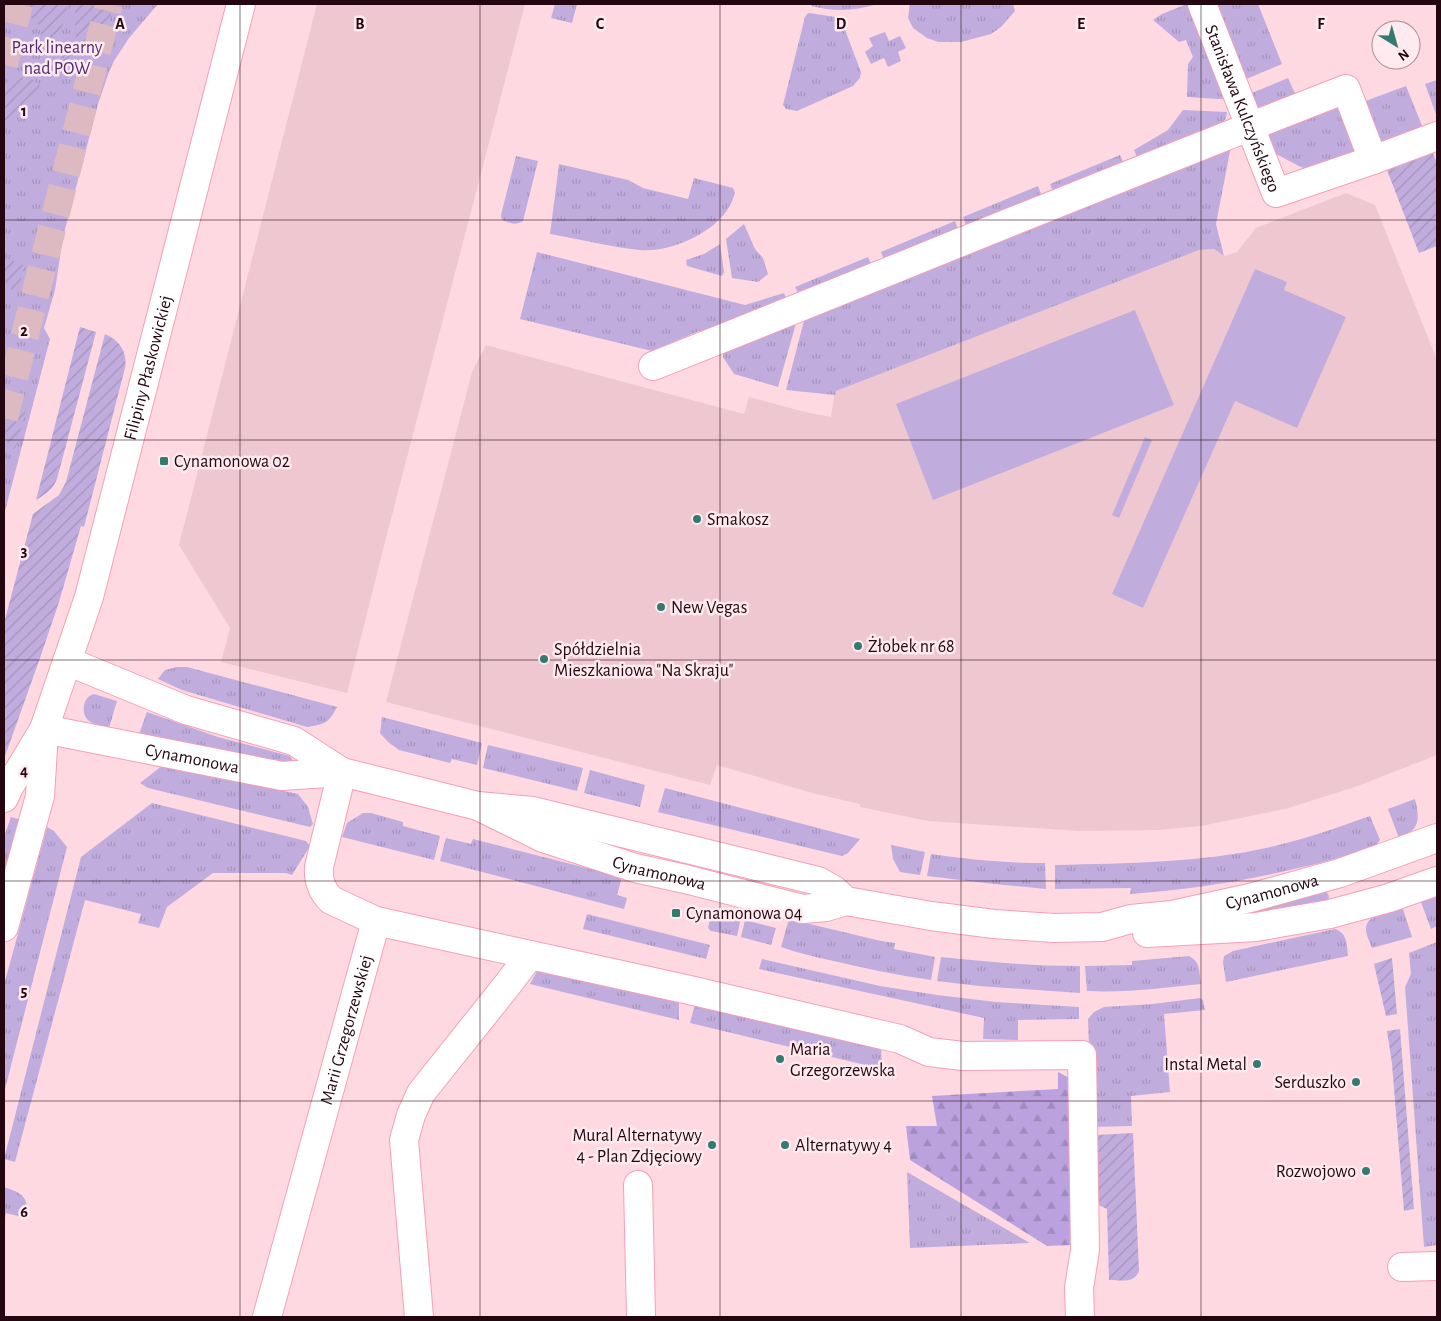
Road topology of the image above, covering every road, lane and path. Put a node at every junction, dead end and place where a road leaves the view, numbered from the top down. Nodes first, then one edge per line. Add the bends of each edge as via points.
1 (241, 4) edge
2 (1202, 4) edge
3 (1250, 126) junction
4 (1437, 138) edge
5 (1373, 160) junction
6 (653, 366) dead end
7 (67, 661) junction
8 (44, 729) junction
9 (342, 772) junction
10 (4, 798) edge
11 (1437, 838) edge
12 (1437, 881) edge
13 (376, 922) junction
14 (4, 927) edge
15 (1102, 927) junction
16 (530, 954) junction
17 (638, 1185) dead end
18 (1437, 1266) edge
19 (1402, 1267) dead end
20 (267, 1317) edge
21 (419, 1317) edge
22 (641, 1317) edge
23 (1080, 1317) edge

1 - 7 street, Filipiny Płaskowickiej via 89,597
2 - 3 street, Stanisława Kulczyńskiego
3 - 5 street, Stanisława Kulczyńskiego via 1276,193
3 - 5 street via 1346,89
3 - 6 street
4 - 5 street, Stanisława Kulczyńskiego
7 - 8 street, Filipiny Płaskowickiej
7 - 9 street, Cynamonowa via 186,710 294,741
8 - 9 street, Cynamonowa via 282,776
8 - 10 street, Filipiny Płaskowickiej
8 - 14 street, Filipiny Płaskowickiej via 40,796
9 - 13 street via 319,866 319,882 331,900
9 - 15 street, Cynamonowa via 478,806 532,811 818,881 846,901 994,924
11 - 15 street, Cynamonowa via 1340,873 1250,898
12 - 15 street, Cynamonowa via 1338,912 1256,927 1124,934
13 - 16 street
13 - 20 street, Marii Grzegorzewskiej
16 - 21 street via 421,1093 411,1115 404,1140
16 - 23 street via 900,1038 929,1052 963,1056 1082,1055 1085,1250 1079,1288
17 - 22 street
18 - 19 street

